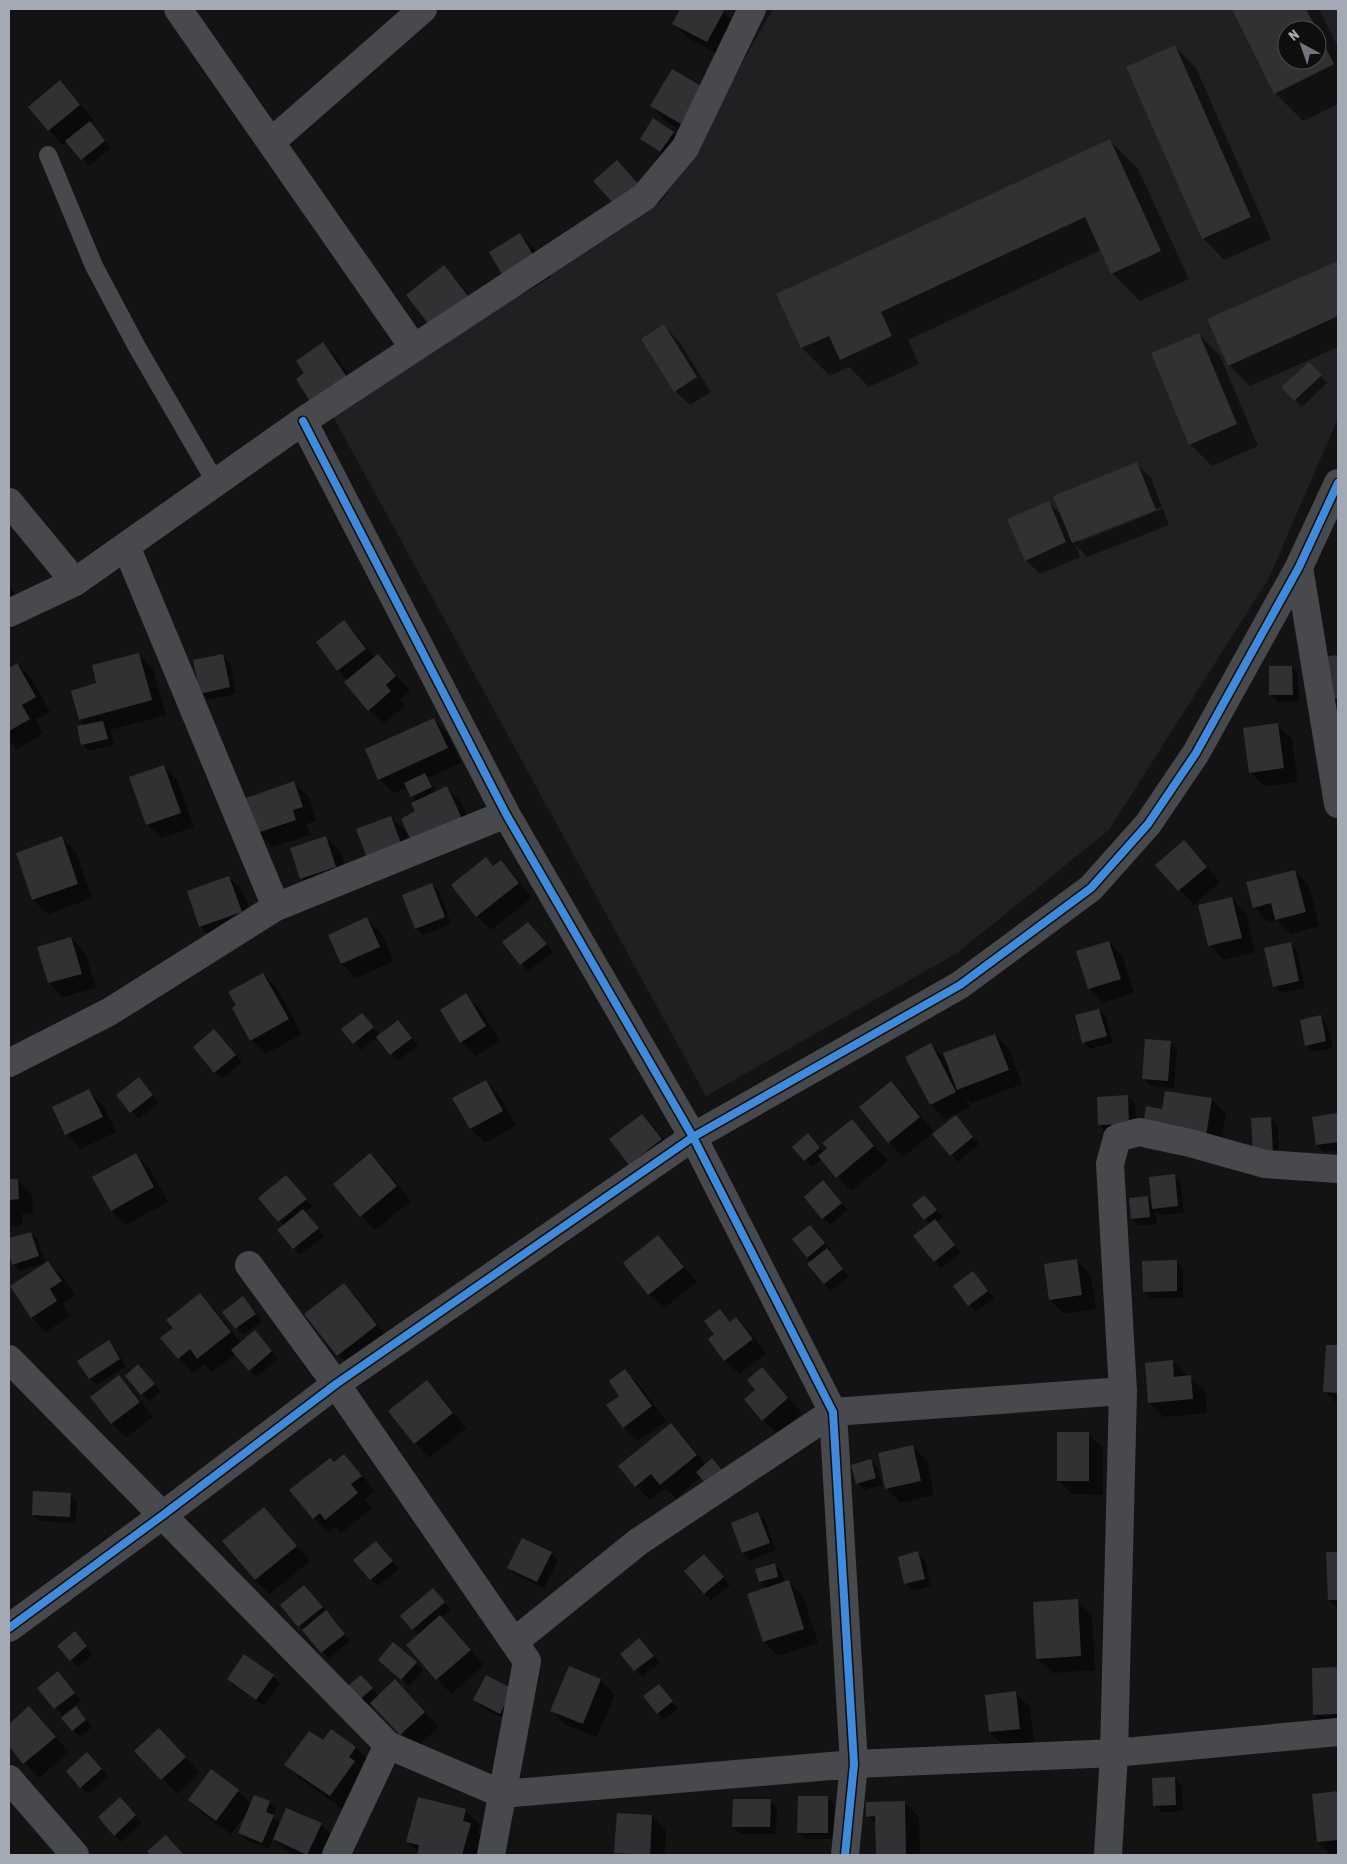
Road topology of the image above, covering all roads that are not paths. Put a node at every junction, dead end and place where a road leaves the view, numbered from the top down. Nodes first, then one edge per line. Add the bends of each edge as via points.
1 (178, 9) edge
2 (423, 9) edge
3 (752, 9) edge
4 (271, 142) junction
5 (48, 155) dead end
6 (414, 348) junction
7 (303, 421) junction
8 (216, 482) junction
9 (1338, 484) edge
10 (9, 502) edge
11 (126, 546) junction
12 (1299, 567) junction
13 (75, 582) junction
14 (9, 612) edge
15 (1338, 804) edge
16 (506, 814) junction
17 (276, 907) junction
18 (9, 1063) edge
19 (693, 1138) junction
20 (1338, 1169) edge
21 (249, 1265) dead end
22 (9, 1359) edge
23 (336, 1384) junction
24 (1123, 1391) junction
25 (833, 1412) junction
26 (163, 1515) junction
27 (9, 1628) edge
28 (515, 1641) junction
29 (1338, 1732) edge
30 (388, 1745) junction
31 (1114, 1753) junction
32 (854, 1764) junction
33 (9, 1780) edge
34 (502, 1794) junction
35 (75, 1855) edge
36 (336, 1855) edge
37 (491, 1855) edge
38 (845, 1855) edge
39 (1108, 1855) edge

1 - 4 street
2 - 4 street
3 - 6 street via 684,148 644,197
4 - 6 street
5 - 8 lane via 94,266
6 - 7 street
7 - 8 street
7 - 16 street
8 - 11 street
9 - 12 street
10 - 13 street
11 - 13 street
11 - 17 street
12 - 15 street
12 - 19 street via 1196,752 1148,824 1091,888 960,985
13 - 14 street
16 - 17 street
16 - 19 street
17 - 18 street via 109,1012
19 - 23 street
19 - 25 street
20 - 24 street via 1265,1164 1139,1132 1116,1138 1110,1164
21 - 23 street
22 - 26 street
23 - 26 street
23 - 28 street
24 - 25 street
24 - 31 street
25 - 28 street via 638,1542
25 - 32 street
26 - 27 street
26 - 30 street
28 - 34 street via 527,1661
29 - 31 street
30 - 34 street
30 - 36 street
31 - 32 street
31 - 39 street
32 - 34 street
32 - 38 street
33 - 35 street
34 - 37 street

